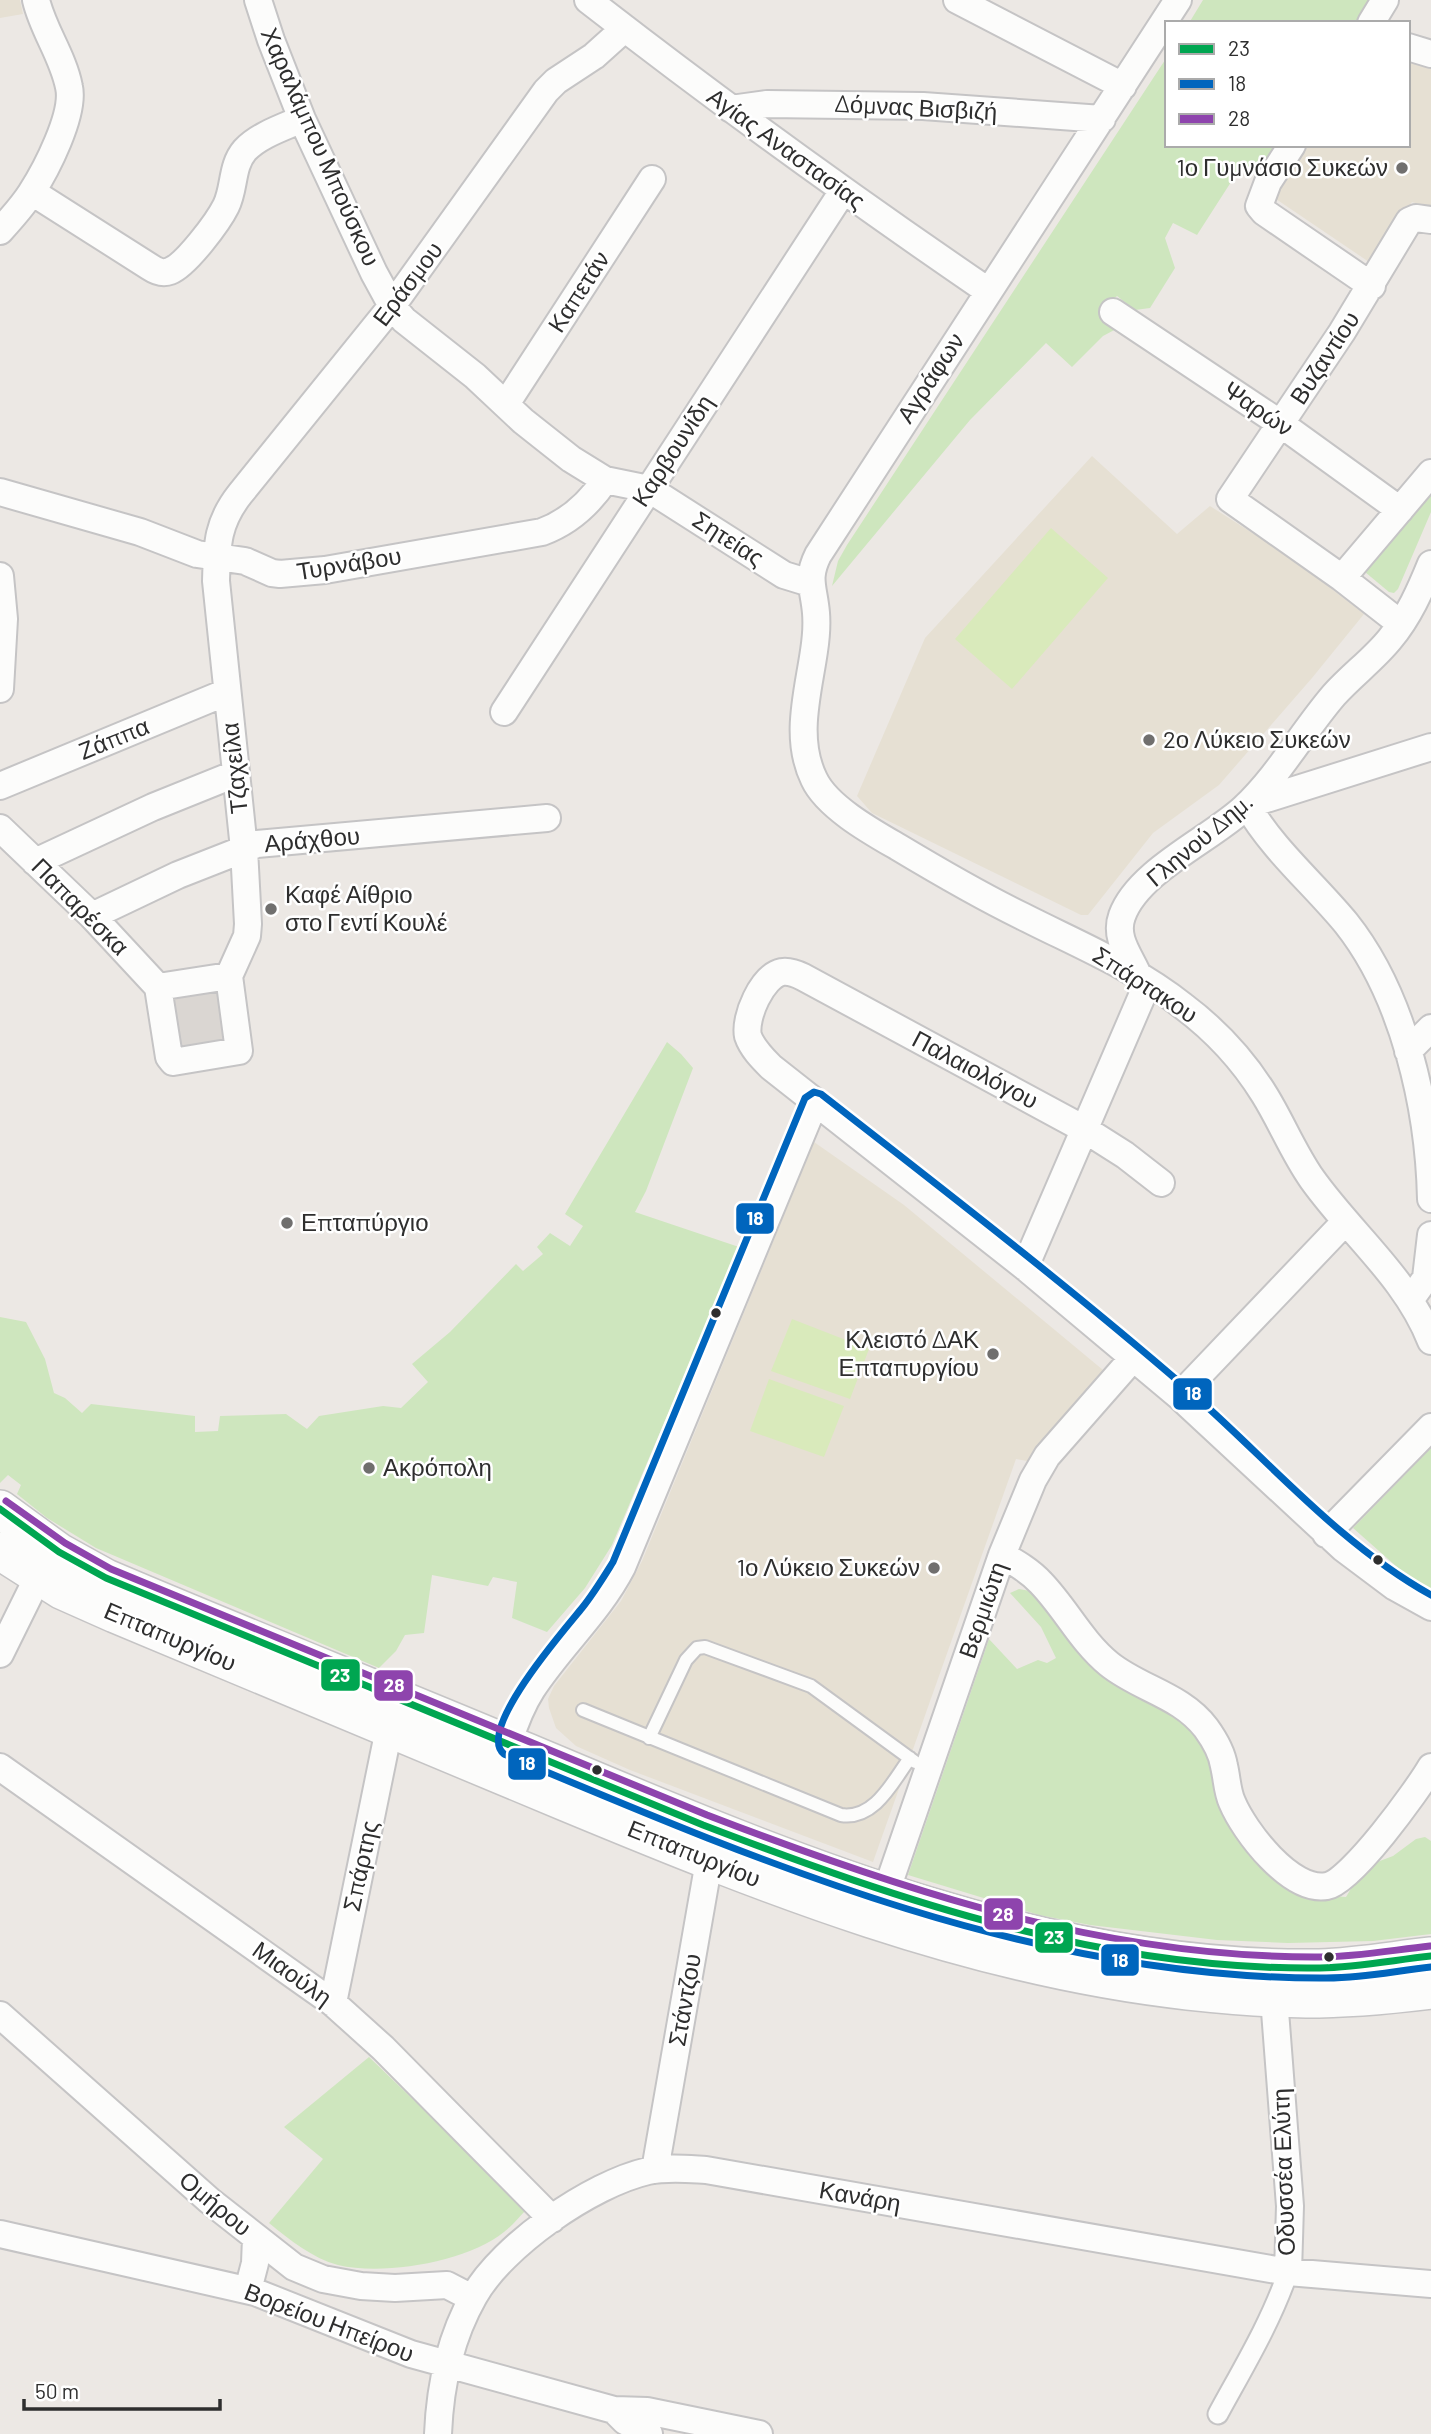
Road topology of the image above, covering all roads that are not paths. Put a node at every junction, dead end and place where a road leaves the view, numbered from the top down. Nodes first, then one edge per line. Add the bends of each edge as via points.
1 (36, 0) edge
2 (258, 0) edge
3 (588, 0) edge
4 (957, 0) edge
5 (1178, 0) edge
6 (1385, 0) edge
7 (1372, 21) edge
8 (624, 29) junction
9 (1410, 48) edge
10 (1431, 54) edge
11 (1123, 86) junction
12 (731, 109) junction
13 (302, 119) junction
14 (1102, 119) junction
15 (1291, 147) edge
16 (652, 179) dead end
17 (843, 191) junction
18 (32, 192) junction
19 (1431, 220) edge
20 (0, 231) edge
21 (1372, 286) junction
22 (988, 291) junction
23 (392, 306) junction
24 (1113, 312) dead end
25 (506, 404) junction
26 (1281, 424) junction
27 (1431, 474) edge
28 (604, 480) junction
29 (649, 488) junction
30 (0, 492) edge
31 (1400, 510) junction
32 (216, 558) junction
33 (1431, 564) edge
34 (0, 576) edge
35 (1342, 578) junction
36 (810, 583) junction
37 (1401, 624) junction
38 (0, 689) edge
39 (227, 692) junction
40 (504, 712) dead end
41 (1431, 747) edge
42 (235, 774) junction
43 (0, 786) edge
44 (821, 790) joint
45 (1247, 805) junction
46 (547, 818) dead end
47 (0, 828) edge
48 (244, 849) junction
49 (35, 862) junction
50 (92, 916) junction
51 (1136, 973) junction
52 (229, 975) junction
53 (158, 987) junction
54 (1431, 1028) edge
55 (1408, 1051) junction
56 (814, 1102) junction
57 (1084, 1129) junction
58 (1428, 1131) edge
59 (1161, 1183) dead end
60 (1431, 1199) edge
61 (1345, 1222) junction
62 (1431, 1235) edge
63 (1025, 1267) junction
64 (1411, 1299) junction
65 (1431, 1340) edge
66 (1133, 1359) junction
67 (1179, 1396) junction
68 (1431, 1427) edge
69 (0, 1509) edge
70 (1326, 1534) junction
71 (0, 1551) edge
72 (1002, 1556) junction
73 (38, 1577) junction
74 (1431, 1607) edge
75 (0, 1654) edge
76 (583, 1710) dead end
77 (389, 1729) junction
78 (649, 1738) junction
79 (508, 1744) junction
80 (919, 1765) junction
81 (0, 1767) edge
82 (1431, 1768) edge
83 (712, 1846) junction
84 (886, 1892) junction
85 (1431, 1956) edge
86 (1431, 1990) edge
87 (1275, 1998) junction
88 (333, 2003) junction
89 (0, 2015) edge
90 (655, 2169) junction
91 (552, 2219) junction
92 (0, 2234) edge
93 (256, 2238) junction
94 (1288, 2272) junction
95 (1431, 2284) edge
96 (248, 2290) junction
97 (472, 2298) junction
98 (447, 2365) junction
99 (614, 2410) junction
100 (1218, 2414) dead end
101 (438, 2434) edge
102 (649, 2434) edge
103 (759, 2434) edge

1 - 18 street via 70,92 58,139
2 - 13 street, Χαραλάμπου Μπούσκου
3 - 8 street, Αγίας Αναστασίας
4 - 11 street
5 - 11 street, Αγράφων
6 - 7 street
8 - 12 street, Αγίας Αναστασίας
8 - 23 street, Εράσμου via 546,91
9 - 10 street
11 - 14 street, Αγράφων
12 - 14 street, Δόμνας Βισβιζή via 767,104 923,106
12 - 17 street, Αγίας Αναστασίας
13 - 18 street via 246,149 237,163 223,212 193,251 168,272 154,270
13 - 23 street, Χαραλάμπου Μπούσκου
14 - 22 street, Αγράφων
15 - 21 street, Βυζαντίου via 1259,206
16 - 25 street, Καπετάν
17 - 22 street, Αγίας Αναστασίας
17 - 29 street, Καρβουνίδη
18 - 20 street
19 - 21 street, Βυζαντίου via 1409,221
21 - 26 street, Βυζαντίου
22 - 36 street, Αγράφων via 830,534 814,562
23 - 25 street, Χαραλάμπου Μπούσκου
23 - 32 street, Εράσμου via 231,506 220,530
24 - 26 street, Ψαρών
25 - 28 street, Χαραλάμπου Μπούσκου via 552,446
26 - 31 street, Ψαρών
26 - 35 street, Βυζαντίου via 1230,499
27 - 31 street
28 - 29 street, Χαραλάμπου Μπούσκου
28 - 32 street, Τυρνάβου via 568,520 530,535 310,572 272,573 250,563
29 - 36 street, Σητείας via 784,575
29 - 40 street, Καρβουνίδη
30 - 32 street, Τυρνάβου via 114,523
31 - 35 street
32 - 39 street, Τζαχείλα
33 - 37 street, Γληνού Δημ.
34 - 38 street via 4,619
35 - 37 street
36 - 44 street, Αγράφων via 816,628 804,735 808,761
37 - 45 street, Γληνού Δημ. via 1334,695
39 - 42 street, Τζαχείλα
39 - 43 street, Ζάππα
41 - 45 street
42 - 48 street, Τζαχείλα
42 - 49 street
44 - 51 street, Σπάρτακου via 859,823 912,856
45 - 51 street, Γληνού Δημ. via 1162,869 1126,907 1120,934
45 - 55 street via 1265,834 1364,948 1385,988
46 - 48 street, Αράχθου
47 - 49 street, Παπαρέσκα
48 - 50 street, Αράχθου
48 - 52 street, Τζαχείλα via 248,930
49 - 50 street, Παπαρέσκα
50 - 53 street, Παπαρέσκα
51 - 57 street, Γληνού Δημ. via 1143,991 1140,1004
51 - 61 street, Σπάρτακου via 1198,1018 1248,1069 1311,1177
52 - 53 street
52 - 53 street via 239,1051 181,1062 173,1062 169,1056
54 - 55 street
55 - 58 street
56 - 57 street, Παλαιολόγου via 760,1056 749,1038 754,1001 781,972 822,987
56 - 63 street
56 - 79 street via 622,1567 595,1610 532,1689
57 - 59 street, Παλαιολόγου
57 - 63 street, Γληνού Δημ.
58 - 60 street
61 - 64 street, Σπάρτακου
61 - 67 street
62 - 64 street via 1426,1279
63 - 66 street
64 - 65 street, Σπάρτακου
66 - 67 street
66 - 72 street, Βερμιώτη via 1047,1456
67 - 70 street
68 - 70 street
69 - 79 main road, Επταπυργίου via 52,1548 106,1578
70 - 74 street via 1378,1575
71 - 73 main road, Επταπυργίου
72 - 80 street, Βερμιώτη
72 - 82 street via 1041,1583 1101,1658 1132,1680 1173,1698 1199,1720 1221,1755 1229,1796 1241,1821 1270,1856 1301,1881 1328,1886 1346,1875
73 - 75 street
73 - 77 main road, Επταπυργίου
76 - 78 lane
77 - 83 main road, Επταπυργίου
77 - 88 street, Σπάρτης
78 - 80 lane via 850,1817 869,1809
78 - 80 lane via 685,1660 697,1648 705,1647 811,1686
79 - 83 main road, Επταπυργίου
80 - 84 street, Βερμιώτη
81 - 88 street, Μιαούλη
83 - 84 main road, Επταπυργίου
83 - 87 main road, Επταπυργίου via 876,1921 1013,1960 1133,1985
83 - 90 street, Στάντζου
84 - 85 main road, Επταπυργίου via 1043,1937 1164,1959 1323,1968
86 - 87 main road, Επταπυργίου
87 - 94 street, Οδυσσέα Ελύτη via 1290,2206
88 - 91 street, Μιαούλη
89 - 93 street, Ομήρου
90 - 91 street, Κανάρη via 601,2189
90 - 94 street, Κανάρη via 706,2170
91 - 97 street, Κανάρη via 506,2259
92 - 96 street, Βορείου Ηπείρου
93 - 96 street
93 - 97 street, Ομήρου via 294,2267 323,2279 372,2287 447,2285
94 - 95 street, Κανάρη
94 - 100 street, Οδυσσέα Ελύτη
96 - 98 street, Βορείου Ηπείρου
97 - 98 street, Κανάρη
98 - 99 street, Βορείου Ηπείρου
98 - 101 street, Κανάρη
99 - 102 street, Βορείου Ηπείρου
99 - 103 street via 647,2411

